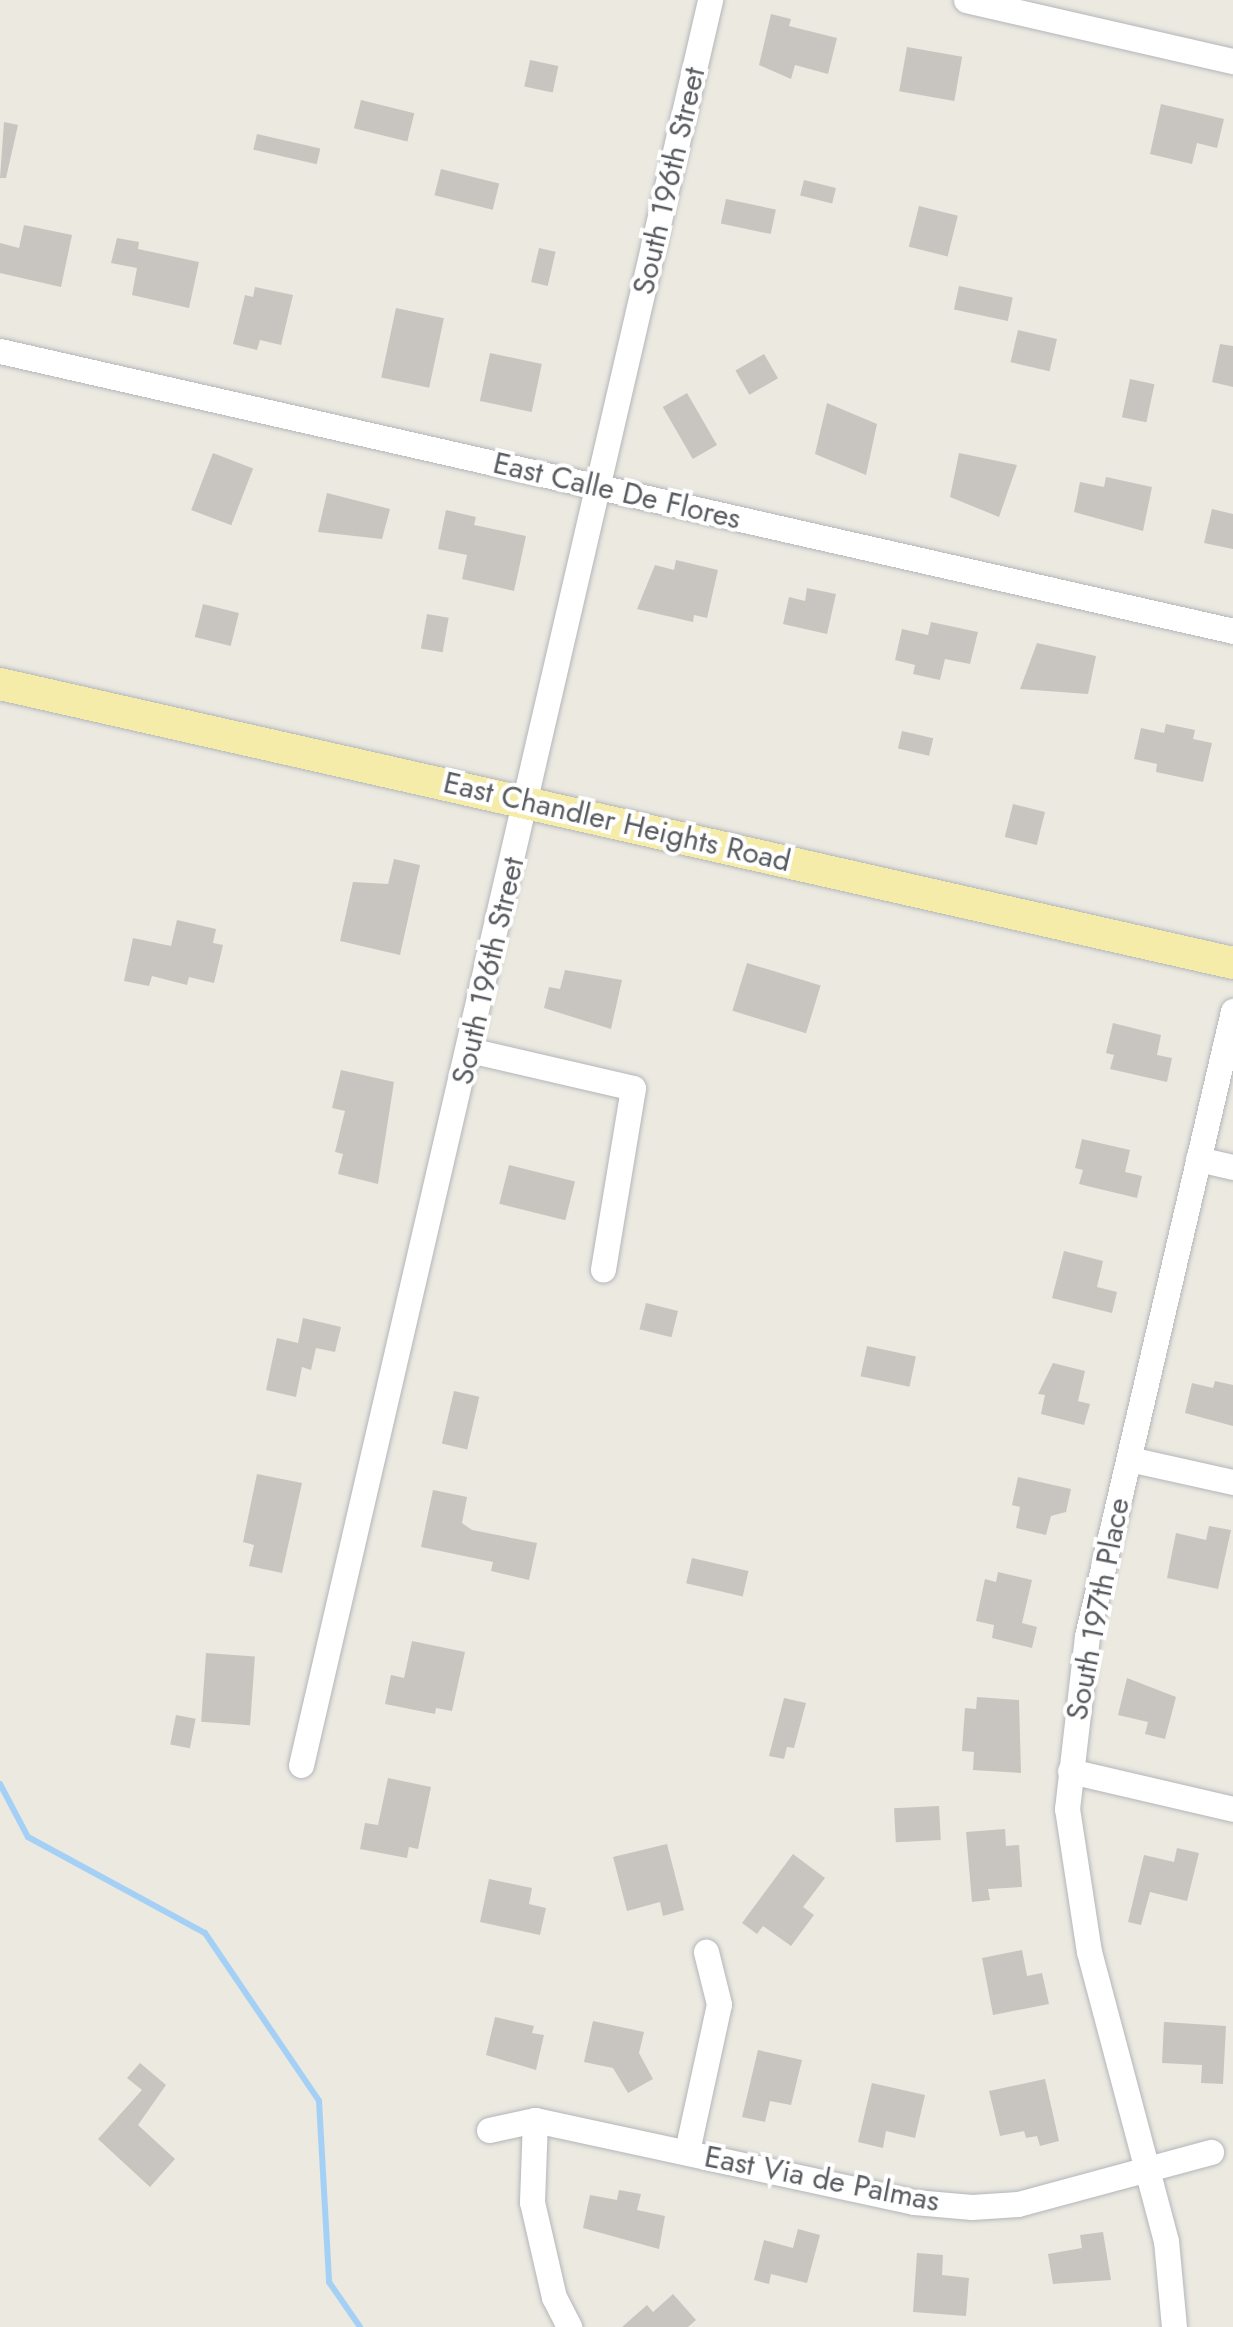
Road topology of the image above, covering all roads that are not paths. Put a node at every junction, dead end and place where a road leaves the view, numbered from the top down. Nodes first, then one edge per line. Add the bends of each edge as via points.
1 (710, 0) edge
2 (966, 0) edge
3 (1233, 61) edge
4 (0, 351) edge
5 (599, 486) junction
6 (1233, 631) edge
7 (0, 684) edge
8 (529, 802) junction
9 (1233, 963) edge
10 (1233, 1011) edge
11 (469, 1050) junction
12 (1198, 1159) junction
13 (1233, 1167) edge
14 (603, 1270) dead end
15 (1129, 1460) junction
16 (1233, 1482) edge
17 (301, 1765) dead end
18 (1070, 1772) junction
19 (1233, 1809) edge
20 (706, 1952) dead end
21 (535, 2120) junction
22 (489, 2130) dead end
23 (686, 2151) junction
24 (1212, 2152) dead end
25 (1150, 2170) junction
26 (569, 2327) edge
27 (1174, 2327) edge

1 - 5 street, South 196th Street
2 - 3 street
4 - 5 street, East Calle De Flores
5 - 6 street, East Calle De Flores
5 - 8 street, South 196th Street
7 - 8 main road, East Chandler Heights Road
8 - 9 main road, East Chandler Heights Road
8 - 11 street, South 196th Street
10 - 12 street, South 197th Place
11 - 14 street via 634,1088
11 - 17 street, South 196th Street
12 - 13 street
12 - 15 street, South 197th Place
15 - 16 street
15 - 18 street, South 197th Place via 1087,1636
18 - 19 street
18 - 25 street, South 197th Place via 1067,1809 1077,1898
20 - 23 street via 719,2004
21 - 22 street, East Via de Palmas
21 - 23 street, East Via de Palmas
21 - 26 street via 532,2202
23 - 25 street, East Via de Palmas via 914,2202 972,2207 1018,2204
24 - 25 street, East Via de Palmas
25 - 27 street, South 197th Place via 1166,2241

